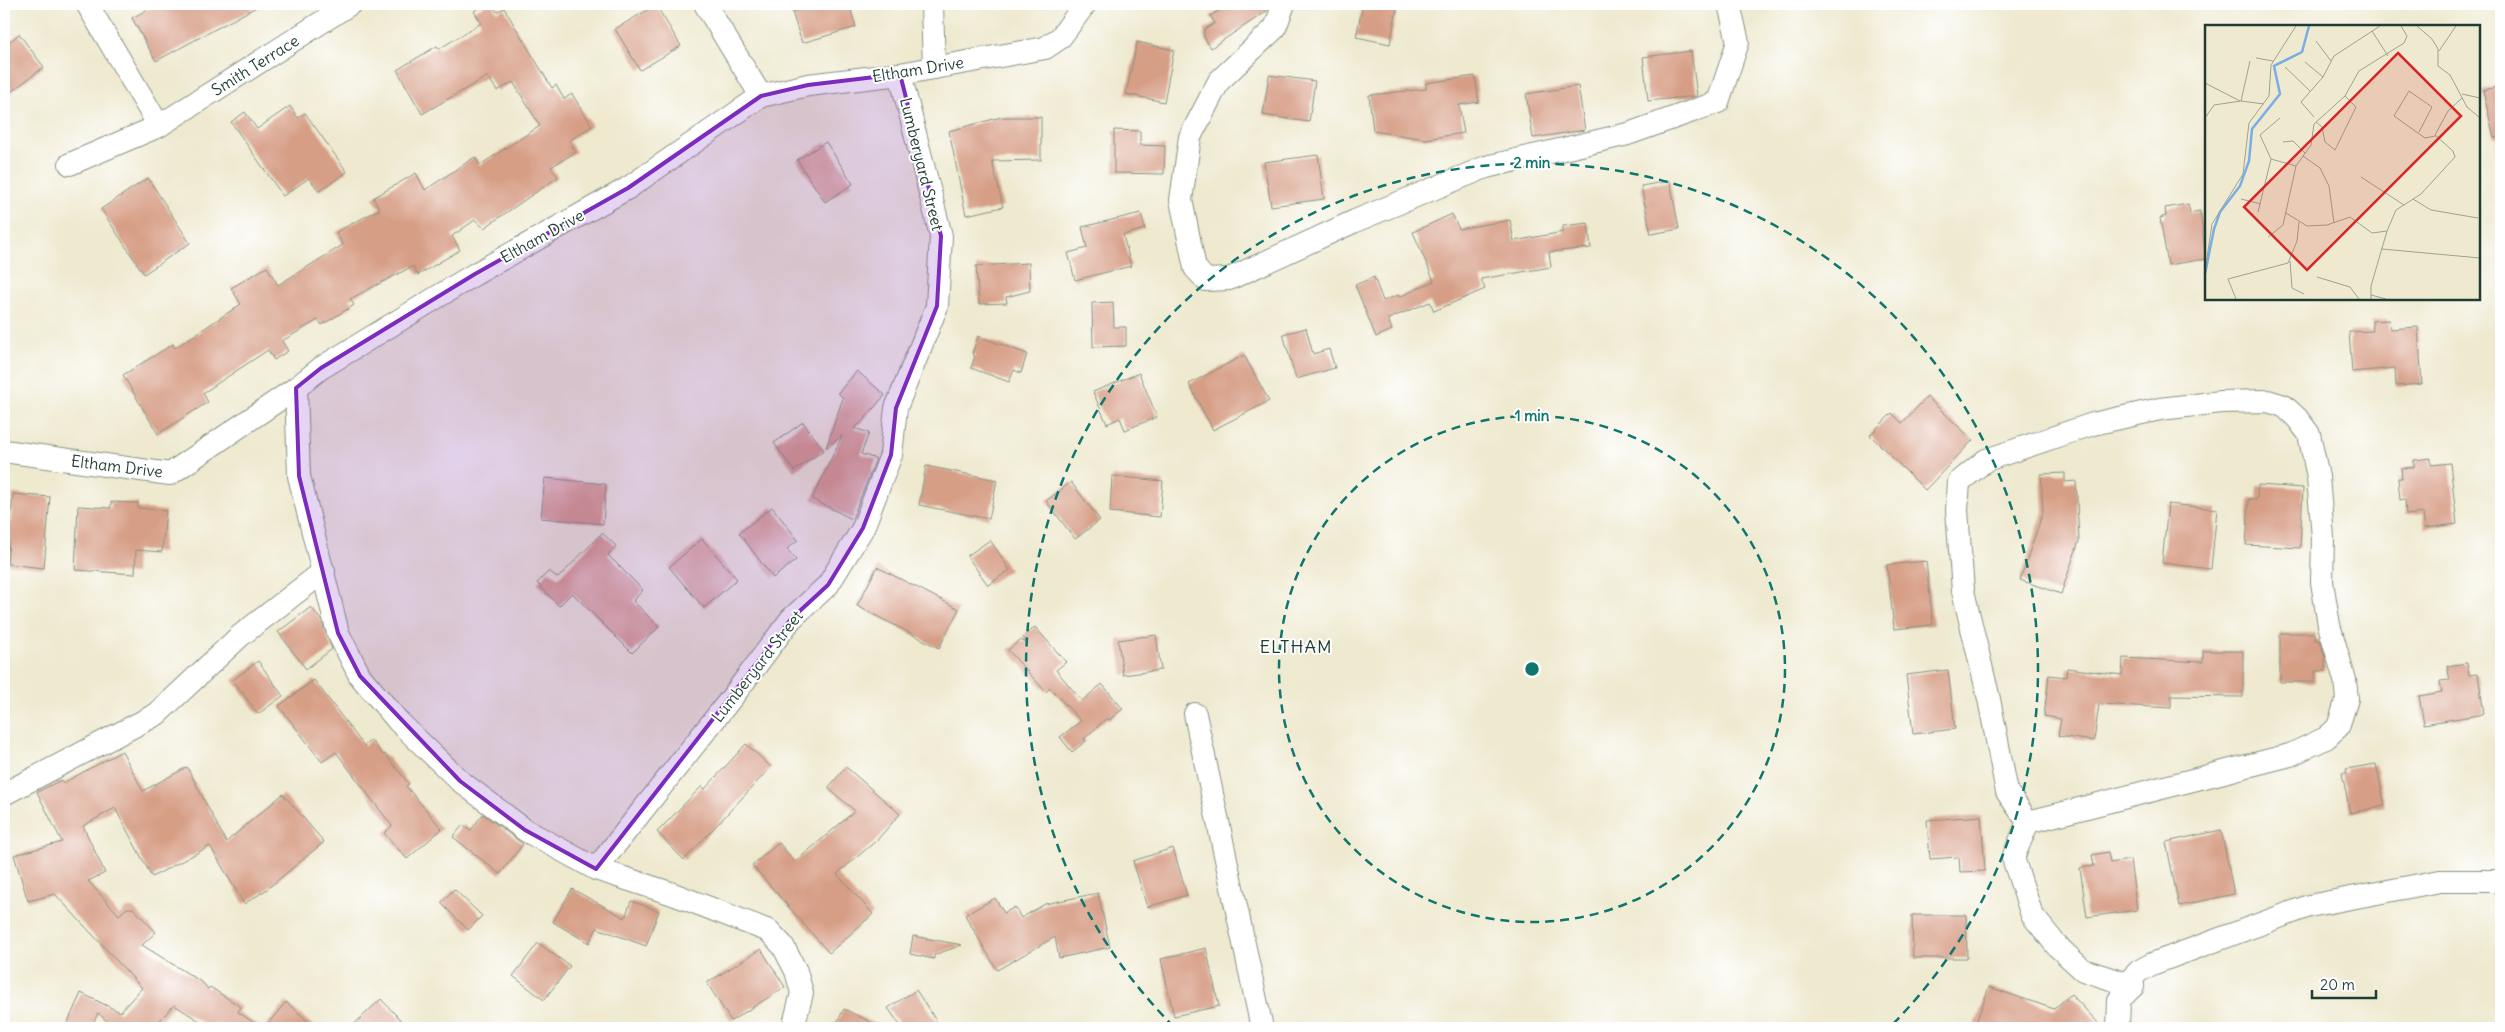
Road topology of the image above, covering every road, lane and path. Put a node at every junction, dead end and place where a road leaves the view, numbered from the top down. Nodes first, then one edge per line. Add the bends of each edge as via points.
1 (87, 4) edge
2 (350, 4) edge
3 (705, 4) edge
4 (932, 4) edge
5 (1084, 4) edge
6 (1284, 4) edge
7 (1729, 4) edge
8 (934, 68) junction
9 (900, 74) junction
10 (761, 96) junction
11 (159, 126) junction
12 (70, 164) dead end
13 (296, 388) junction
14 (4, 451) edge
15 (324, 571) junction
16 (1195, 714) dead end
17 (4, 794) edge
18 (2028, 822) junction
19 (596, 869) junction
20 (2501, 881) edge
21 (2133, 986) junction
22 (793, 1028) edge
23 (1262, 1028) edge
24 (2118, 1028) edge

1 - 11 street
2 - 11 street, Smith Terrace
3 - 10 street
4 - 8 street
5 - 8 street, Eltham Drive via 1060,38 1045,48
6 - 7 street via 1275,28 1219,81 1190,137 1181,200 1195,268 1206,280 1229,279 1355,221 1486,167 1628,134 1718,102 1738,42
8 - 9 street, Eltham Drive
9 - 10 street, Eltham Drive via 808,85
9 - 19 street, Lumberyard Street via 941,236 938,306 896,408 890,455 863,528 828,585 791,619
10 - 13 street, Eltham Drive via 628,188 475,274 321,368
11 - 12 street, Smith Terrace
13 - 14 street, Eltham Drive via 170,474
13 - 15 street via 299,476
15 - 17 street via 240,636 158,714
15 - 19 street via 338,633 360,676 398,721 460,781 525,830
16 - 23 street
18 - 18 street via 2006,792 1989,699 1963,591 1957,510 1959,482 1986,460 2093,424 2160,409 2221,402 2268,401 2284,406 2309,434 2318,476 2324,538 2322,582 2329,625 2345,680 2346,699 2338,727 2326,738 2290,755
18 - 21 street via 2014,858 2032,915 2057,946 2083,970
19 - 22 street via 769,931 783,946 796,971 802,993
20 - 21 street via 2440,882 2309,906 2152,964 2130,980
21 - 24 street via 2119,1000

